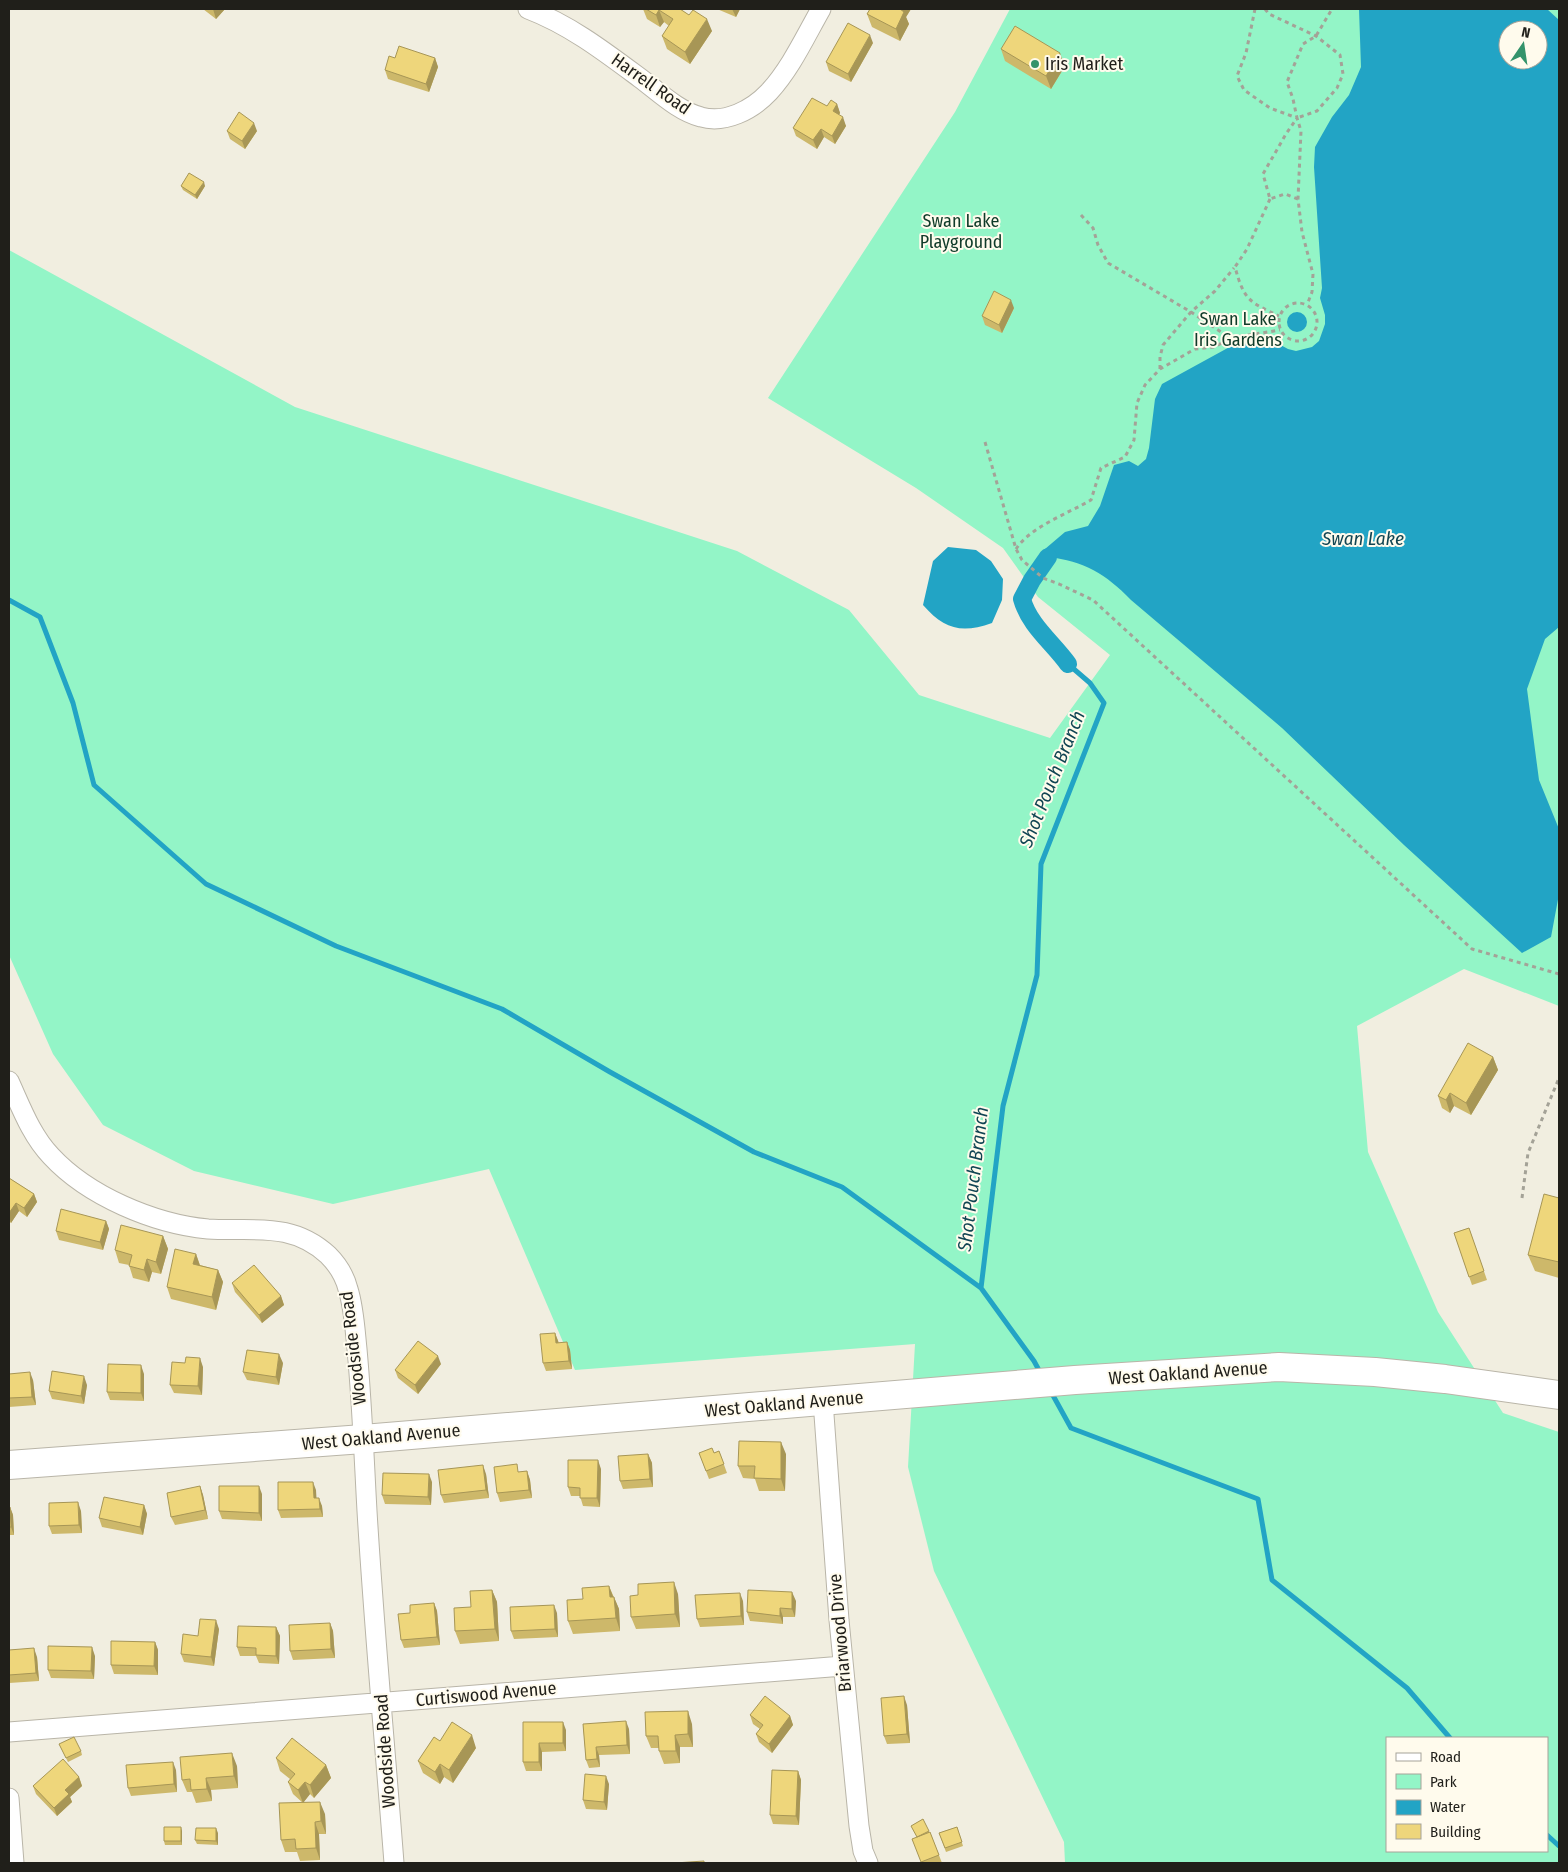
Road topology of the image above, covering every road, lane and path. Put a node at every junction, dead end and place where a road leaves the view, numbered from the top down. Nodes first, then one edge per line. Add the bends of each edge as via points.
1 (528, 9) edge
2 (820, 9) edge
3 (1255, 9) edge
4 (1265, 9) edge
5 (1332, 9) edge
6 (1316, 36) junction
7 (1297, 118) junction
8 (1270, 199) junction
9 (1298, 199) junction
10 (1081, 215) dead end
11 (1235, 268) junction
12 (1307, 304) junction
13 (1191, 312) junction
14 (1279, 316) junction
15 (1280, 330) junction
16 (1230, 338) junction
17 (1160, 370) junction
18 (985, 442) dead end
19 (1016, 549) junction
20 (1559, 974) edge
21 (1559, 1078) edge
22 (9, 1082) edge
23 (1522, 1198) dead end
24 (1559, 1395) edge
25 (823, 1401) junction
26 (363, 1438) junction
27 (9, 1465) edge
28 (843, 1666) junction
29 (381, 1703) junction
30 (9, 1732) edge
31 (9, 1798) edge
32 (14, 1863) edge
33 (394, 1863) edge
34 (868, 1863) edge

1 - 2 street, Harrell Road via 589,40 676,105 713,119 738,114 768,94 783,75
3 - 7 path via 1246,53 1237,76 1244,90 1270,108
4 - 6 path
5 - 6 path
6 - 7 path via 1303,44 1287,82
6 - 7 path via 1340,55 1343,74 1337,88 1317,111
7 - 8 path via 1263,174
7 - 9 path via 1301,131
8 - 9 path via 1285,194
8 - 11 path
9 - 12 path via 1302,232 1313,274 1312,292
10 - 13 path via 1092,228 1108,263
11 - 13 path
11 - 14 path via 1241,289 1252,303
12 - 14 path via 1296,302 1287,306
12 - 15 path via 1317,320 1313,334 1305,340 1296,341 1287,338
13 - 16 path
13 - 17 path via 1163,344
14 - 15 path
15 - 16 path
16 - 17 path via 1214,347 1194,349
17 - 19 path via 1145,385 1137,403 1134,440 1125,457 1101,468 1091,500 1031,534
18 - 19 path
19 - 20 path via 1022,560 1043,578 1093,600 1472,949
21 - 23 path via 1528,1153
22 - 26 street, Woodside Road via 33,1133 51,1156 93,1190 131,1209 174,1223 207,1229 279,1231 304,1239 328,1256 342,1273 349,1290 359,1369
24 - 25 street, West Oakland Avenue via 1445,1378 1279,1367
25 - 26 street, West Oakland Avenue
25 - 28 street, Briarwood Drive
26 - 27 street, West Oakland Avenue
26 - 29 street, Woodside Road
28 - 29 street, Curtiswood Avenue
28 - 34 street, Briarwood Drive via 859,1826
29 - 30 street, Curtiswood Avenue
29 - 33 street, Woodside Road
31 - 32 street

